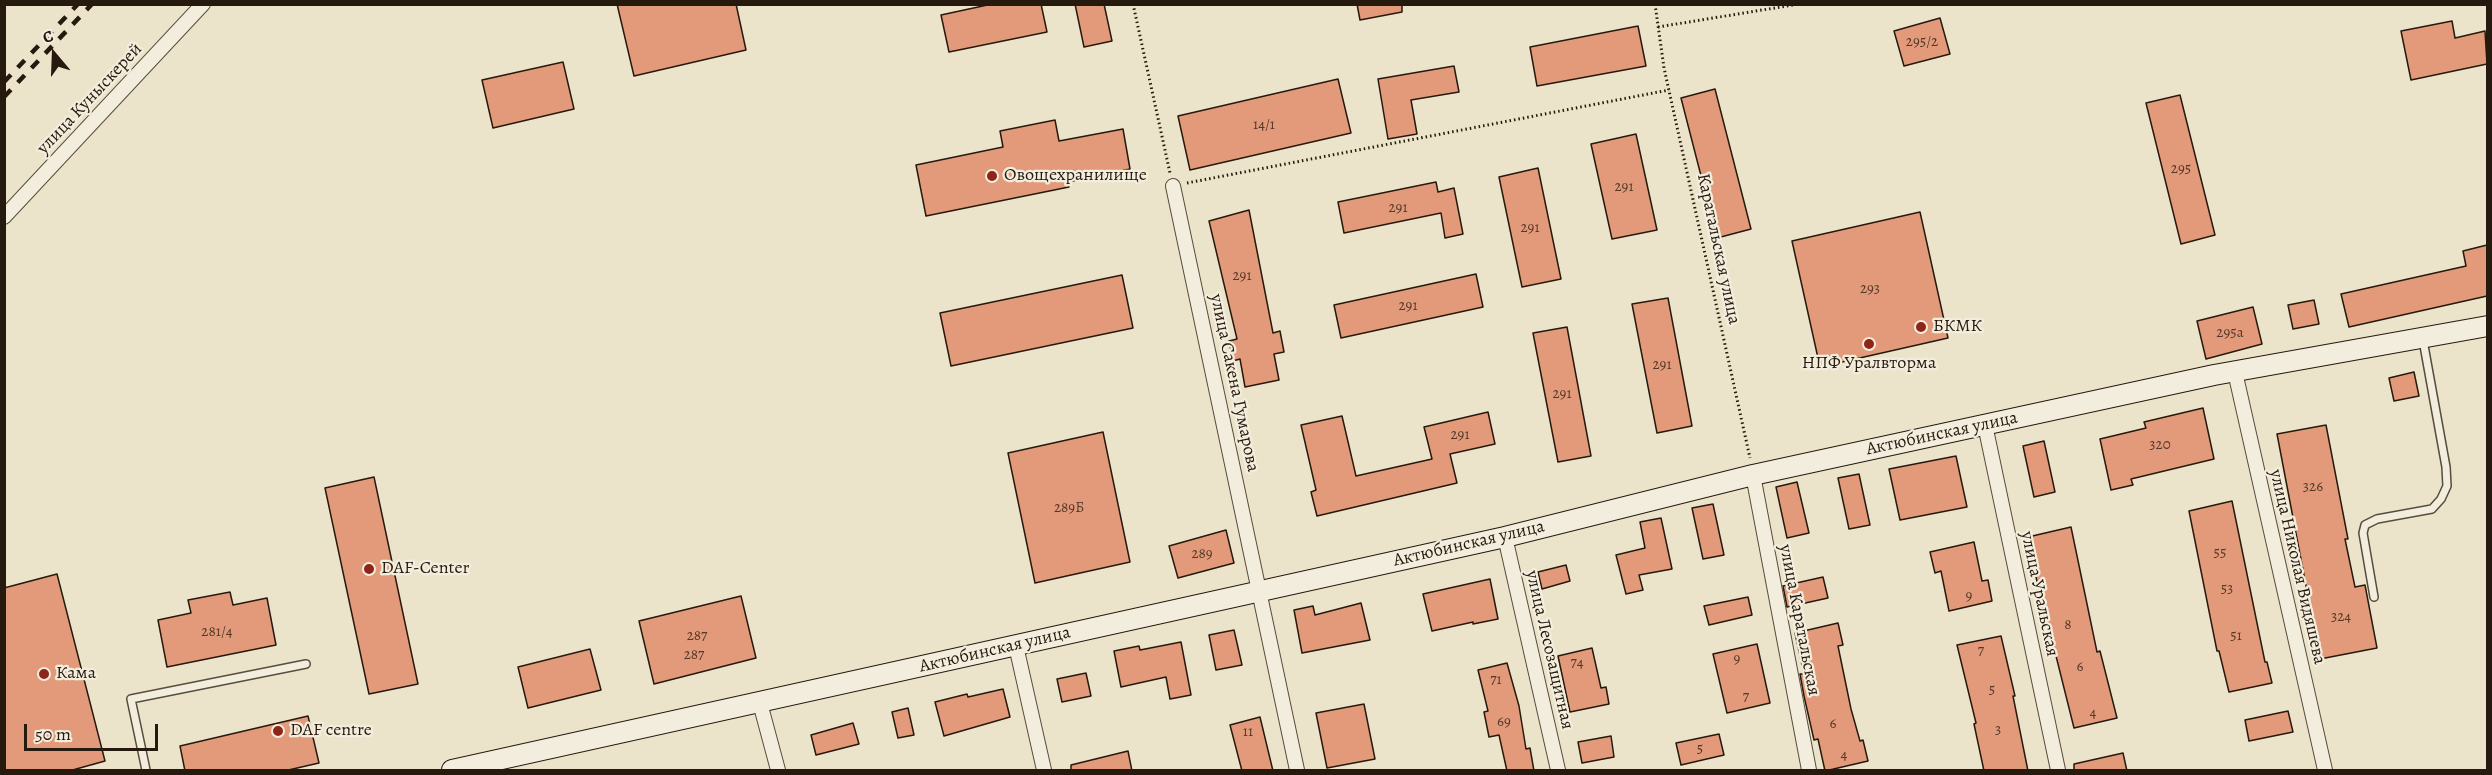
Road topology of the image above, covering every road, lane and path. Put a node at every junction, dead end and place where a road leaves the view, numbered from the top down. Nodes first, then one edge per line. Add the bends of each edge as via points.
1 (203, 4) edge
2 (1133, 4) edge
3 (1655, 4) edge
4 (1799, 4) edge
5 (1658, 27) junction
6 (1669, 90) junction
7 (1173, 186) junction
8 (4, 217) edge
9 (2487, 326) edge
10 (2423, 338) junction
11 (2235, 372) junction
12 (1985, 425) junction
13 (1753, 475) junction
14 (1505, 537) junction
15 (1260, 591) junction
16 (2374, 597) dead end
17 (1016, 646) junction
18 (306, 664) dead end
19 (760, 703) junction
20 (146, 771) edge
21 (452, 771) edge
22 (778, 771) edge
23 (1044, 771) edge
24 (1297, 771) edge
25 (1558, 771) edge
26 (1809, 771) edge
27 (2058, 771) edge
28 (2325, 771) edge

1 - 8 street, улица Куныскерей
2 - 7 path
3 - 5 path, Каратальская улица
4 - 5 path
5 - 6 path, Каратальская улица
6 - 7 path
6 - 13 path, Каратальская улица
7 - 15 street, улица Сакена Гумарова
9 - 10 street, Актюбинская улица
10 - 11 street, Актюбинская улица
10 - 16 lane via 2447,486 2432,509 2377,519 2365,525
11 - 12 street, Актюбинская улица
11 - 28 street, улица Николая Видяшева
12 - 13 street, Актюбинская улица
12 - 27 street, улица Уральская
13 - 14 street, Актюбинская улица
13 - 26 street, улица Каратальская
14 - 15 street, Актюбинская улица
14 - 25 street, улица Лесозащитная
15 - 17 street, Актюбинская улица
15 - 24 street, улица Сакена Гумарова
17 - 19 street, Актюбинская улица
17 - 23 street
18 - 20 lane via 131,699
19 - 21 street, Актюбинская улица
19 - 22 street

